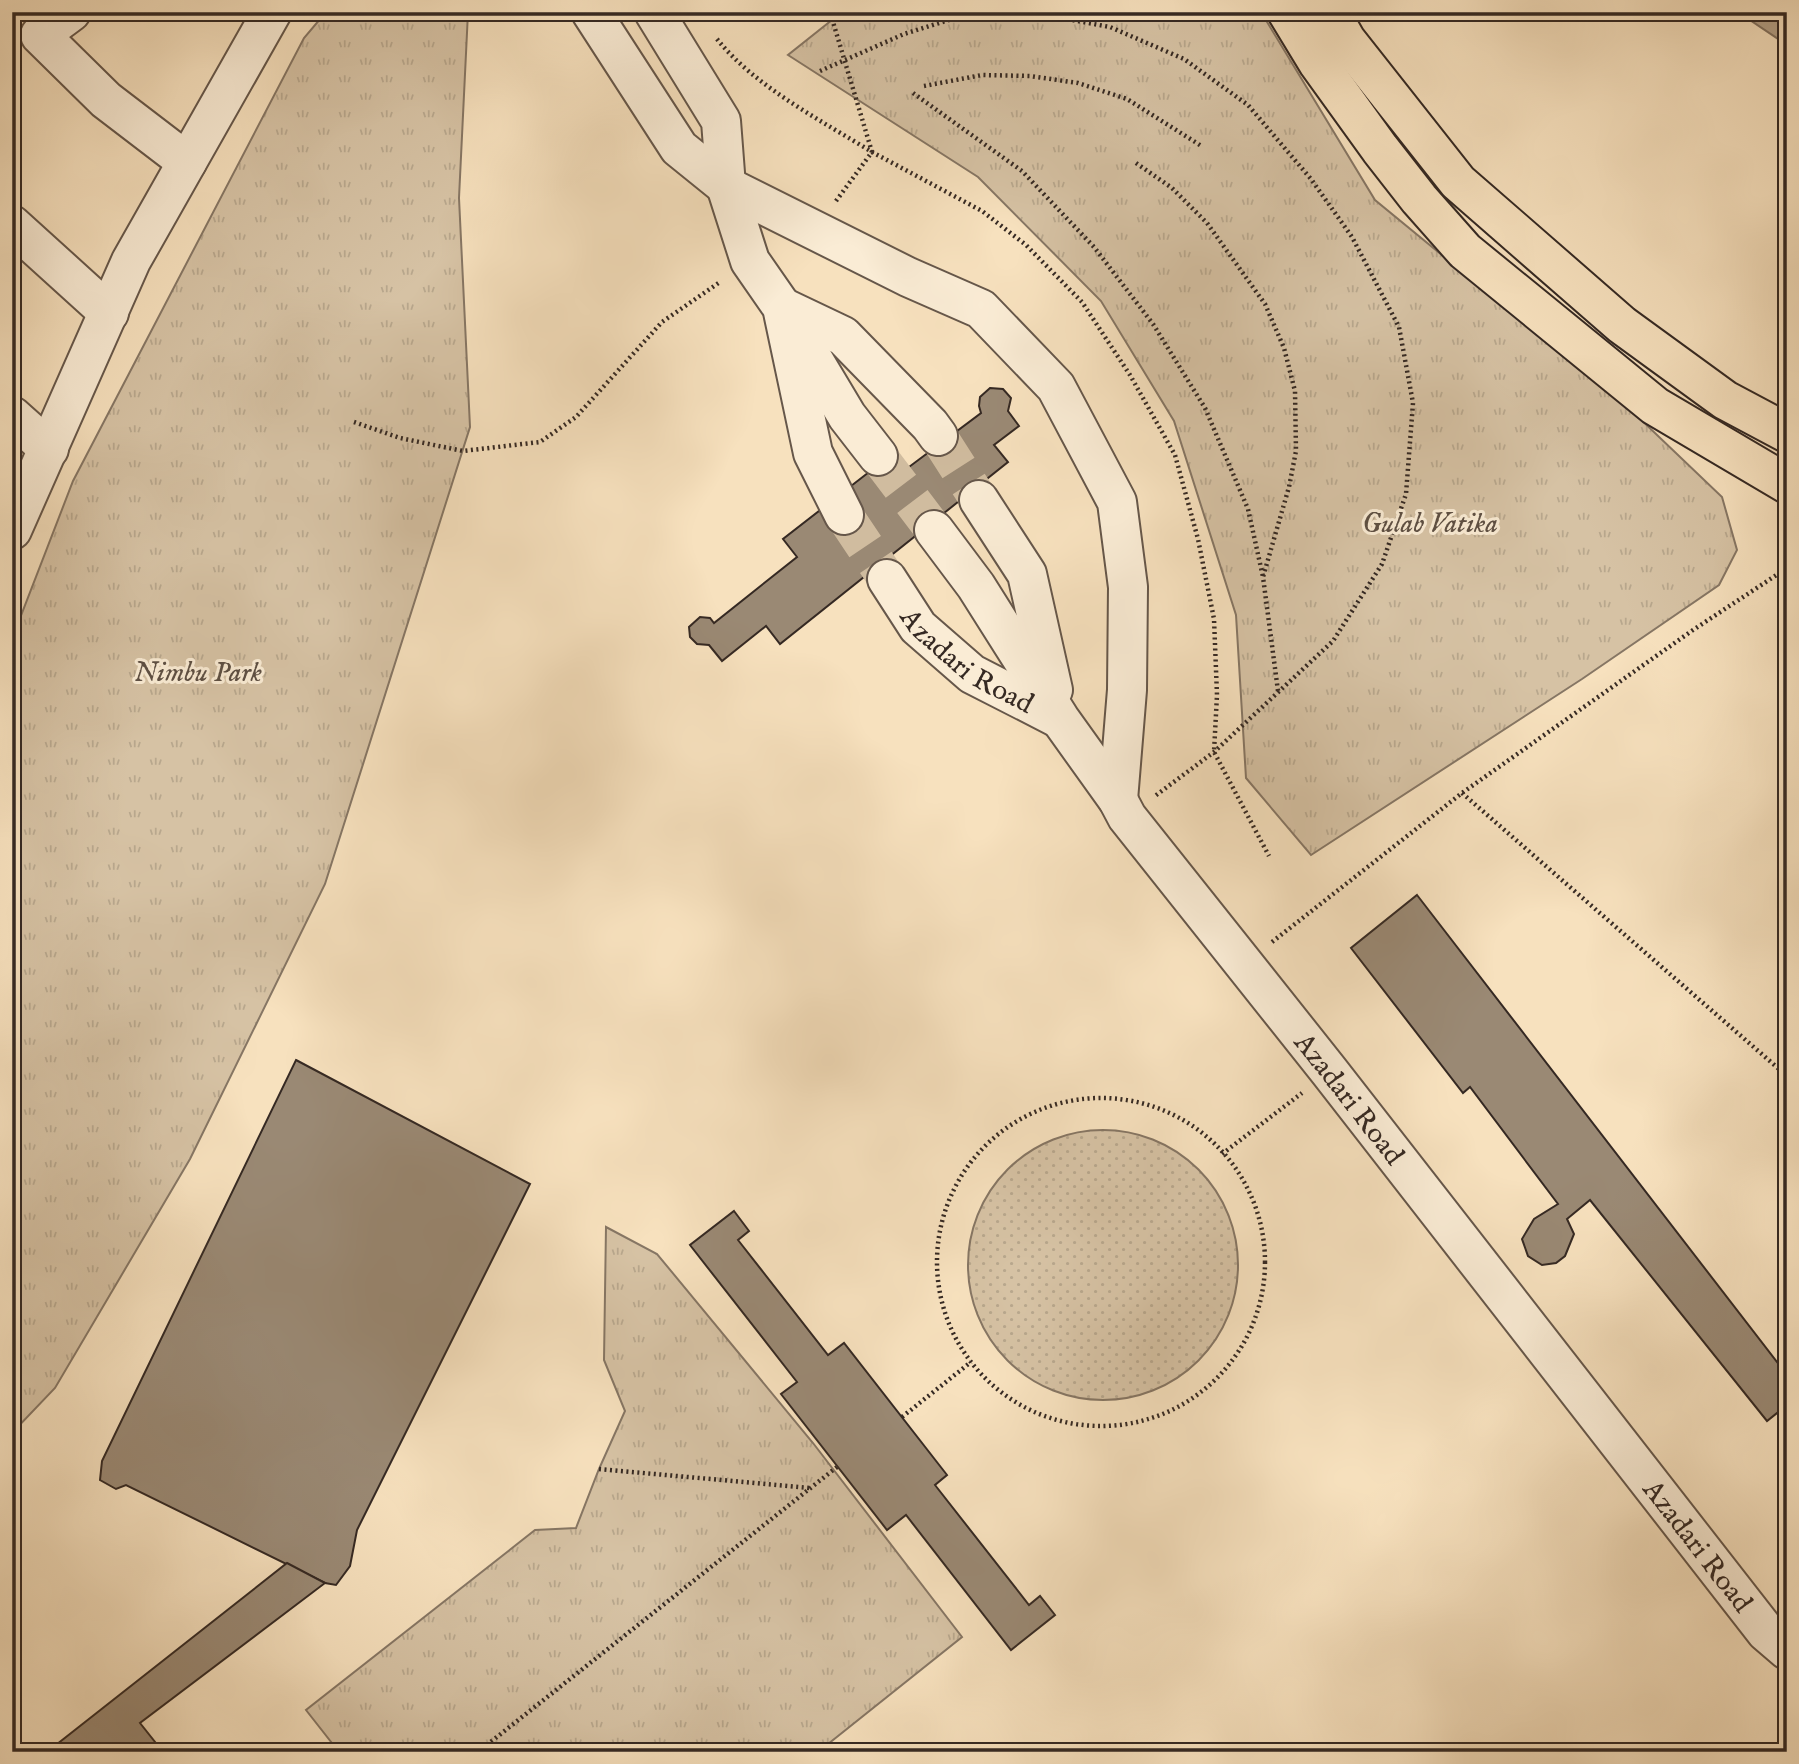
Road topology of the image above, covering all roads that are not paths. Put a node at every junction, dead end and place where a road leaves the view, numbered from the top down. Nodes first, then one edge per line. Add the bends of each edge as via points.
1 (71, 12) edge
2 (590, 12) edge
3 (654, 12) edge
4 (1287, 12) edge
5 (1330, 12) edge
6 (269, 13) edge
7 (187, 162) junction
8 (726, 186) junction
9 (12, 225) edge
10 (782, 307) junction
11 (109, 313) junction
12 (12, 416) edge
13 (1787, 433) edge
14 (938, 436) tunnel mouth
15 (49, 449) junction
16 (878, 456) tunnel mouth
17 (1787, 484) edge
18 (979, 500) tunnel mouth
19 (844, 515) tunnel mouth
20 (12, 530) edge
21 (934, 530) tunnel mouth
22 (887, 579) tunnel mouth
23 (1060, 719) junction
24 (1122, 809) junction
25 (1787, 1650) edge

1 - 7 street via 40,36 106,100
2 - 8 street via 679,148
3 - 8 street via 721,121
4 - 17 main road via 1380,149 1465,251 1655,406
5 - 13 main road via 1346,40 1458,183 1622,325 1725,400
6 - 7 street
7 - 11 street via 131,261
8 - 10 street via 750,261
8 - 24 street via 981,309 1056,387 1117,502 1128,587
9 - 11 street
10 - 14 street via 843,336
10 - 16 street via 847,416
10 - 19 street via 813,453
11 - 15 street
12 - 15 street
15 - 20 street
18 - 23 street via 1027,574
21 - 23 street via 976,586
22 - 23 street, Azadari Road via 918,627 972,674
23 - 24 street, Azadari Road
24 - 25 street, Azadari Road via 1766,1632

